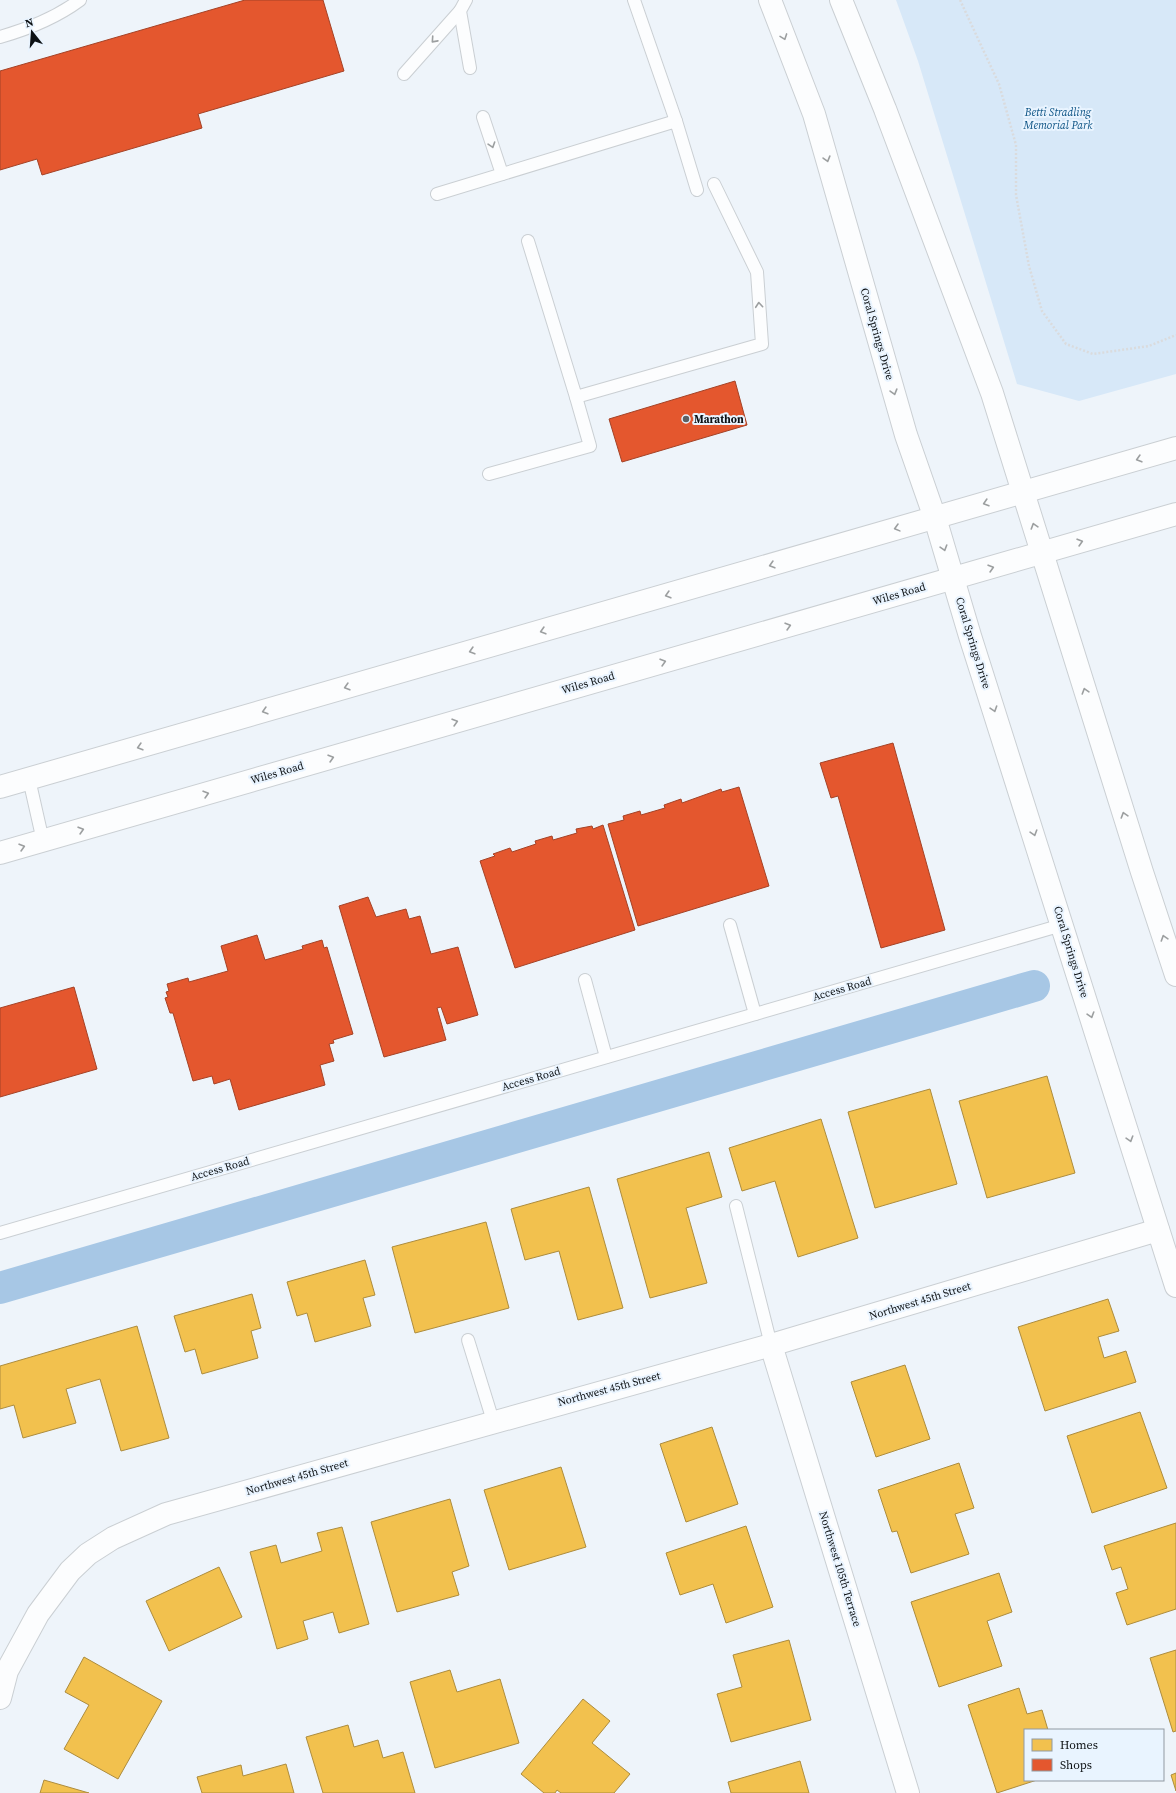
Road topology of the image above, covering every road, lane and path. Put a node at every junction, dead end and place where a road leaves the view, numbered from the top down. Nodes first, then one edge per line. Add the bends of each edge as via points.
1 (80, 0) edge
2 (466, 0) edge
3 (634, 0) edge
4 (770, 0) edge
5 (841, 0) edge
6 (960, 0) edge
7 (460, 11) junction
8 (0, 37) edge
9 (470, 68) dead end
10 (404, 74) dead end
11 (483, 117) dead end
12 (676, 121) junction
13 (502, 174) junction
14 (714, 184) dead end
15 (697, 190) dead end
16 (437, 194) dead end
17 (528, 241) dead end
18 (1176, 336) edge
19 (576, 397) junction
20 (1176, 448) edge
21 (489, 474) dead end
22 (1023, 491) junction
23 (1176, 514) edge
24 (934, 518) junction
25 (1042, 553) junction
26 (953, 579) junction
27 (29, 779) junction
28 (0, 787) edge
29 (43, 841) junction
30 (0, 853) edge
31 (730, 925) dead end
32 (1062, 925) junction
33 (1176, 975) edge
34 (585, 980) dead end
35 (755, 1014) junction
36 (606, 1057) junction
37 (736, 1206) dead end
38 (1158, 1230) junction
39 (0, 1233) edge
40 (1176, 1286) edge
41 (468, 1340) dead end
42 (771, 1345) junction
43 (493, 1421) junction
44 (0, 1698) edge
45 (908, 1793) edge

1 - 8 lane via 67,10
2 - 7 lane
3 - 12 lane
4 -> 24 main road, Coral Springs Drive via 814,114 906,435
5 - 22 main road via 888,116 992,393
6 - 18 path via 999,84 1016,145 1016,195 1029,266 1042,311 1066,344 1093,354 1149,346
7 - 9 lane
7 -> 10 lane
11 -> 13 lane
12 - 13 lane
12 - 15 lane
13 - 16 lane
19 -> 14 lane via 762,344 757,272
17 - 19 lane
19 - 21 lane via 590,446
20 -> 22 main road
22 -> 24 main road
25 -> 22 main road
25 -> 23 main road, Wiles Road
24 -> 26 main road, Coral Springs Drive
24 -> 27 main road
26 -> 25 main road, Wiles Road
33 -> 25 main road
29 -> 26 main road, Wiles Road
26 -> 32 main road, Coral Springs Drive
27 - 28 main road
27 - 29 lane
30 -> 29 main road, Wiles Road
31 - 35 lane
32 - 35 lane, Access Road
32 -> 38 main road, Coral Springs Drive
34 - 36 lane
35 - 36 lane, Access Road
36 - 39 lane, Access Road
37 - 42 lane
38 - 40 main road, Coral Springs Drive
38 - 42 main road, Northwest 45th Street
41 - 43 lane
42 - 43 main road, Northwest 45th Street
42 - 45 main road, Northwest 105th Terrace
43 - 44 main road, Northwest 45th Street via 166,1514 113,1538 88,1554 70,1571 38,1614 7,1671

